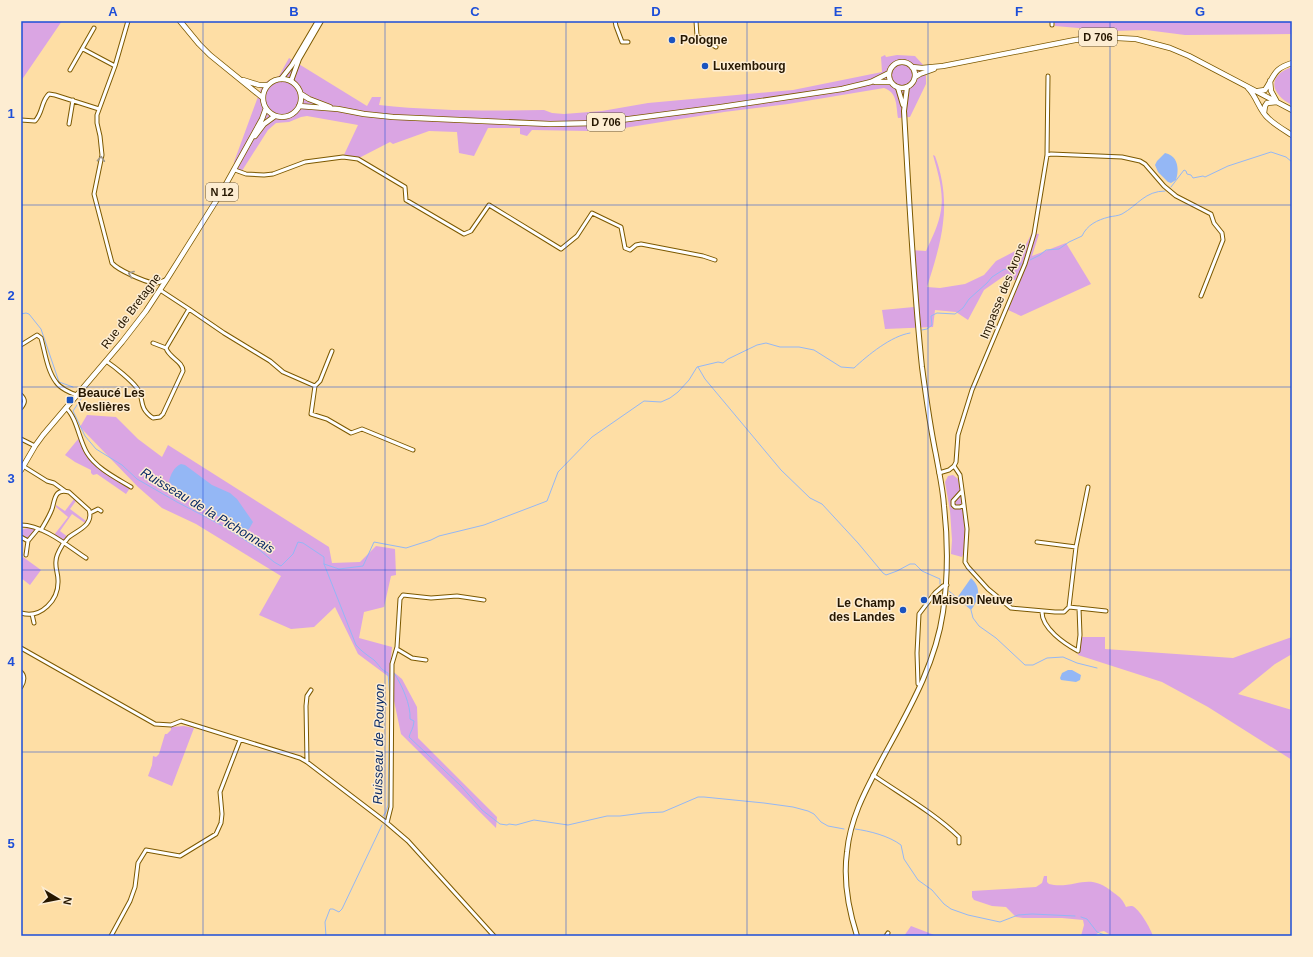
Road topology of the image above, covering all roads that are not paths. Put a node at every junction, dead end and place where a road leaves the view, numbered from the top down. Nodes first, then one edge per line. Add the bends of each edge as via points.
1 (128, 21) edge
2 (180, 21) edge
3 (318, 21) edge
4 (321, 21) edge
5 (615, 21) edge
6 (696, 21) edge
7 (94, 28) dead end
8 (628, 42) dead end
9 (716, 47) dead end
10 (83, 49) junction
11 (1292, 63) edge
12 (115, 66) junction
13 (943, 66) junction
14 (912, 67) junction
15 (70, 70) dead end
16 (889, 73) junction
17 (1048, 76) dead end
18 (915, 77) junction
19 (240, 79) junction
20 (281, 79) junction
21 (292, 81) junction
22 (1270, 81) junction
23 (871, 82) junction
24 (891, 82) junction
25 (268, 85) junction
26 (1246, 85) junction
27 (907, 87) junction
28 (898, 88) junction
29 (1258, 91) junction
30 (301, 94) junction
31 (263, 98) junction
32 (73, 100) junction
33 (1277, 102) junction
34 (299, 106) junction
35 (98, 108) junction
36 (266, 108) junction
37 (338, 109) junction
38 (1292, 110) edge
39 (904, 111) junction
40 (1264, 113) junction
41 (275, 116) junction
42 (21, 120) edge
43 (69, 124) dead end
44 (1292, 135) edge
45 (243, 154) junction
46 (1047, 155) junction
47 (235, 170) junction
48 (715, 260) dead end
49 (167, 279) junction
50 (160, 290) junction
51 (1201, 296) dead end
52 (188, 309) junction
53 (153, 343) dead end
54 (21, 345) edge
55 (166, 348) junction
56 (332, 352) dead end
57 (106, 361) junction
58 (315, 386) junction
59 (21, 395) edge
60 (77, 395) junction
61 (21, 408) edge
62 (66, 408) junction
63 (21, 440) edge
64 (35, 446) junction
65 (413, 450) dead end
66 (954, 466) junction
67 (22, 468) edge
68 (939, 473) junction
69 (131, 486) dead end
70 (1088, 487) dead end
71 (64, 491) junction
72 (962, 491) junction
73 (964, 505) junction
74 (101, 511) dead end
75 (90, 513) junction
76 (21, 525) edge
77 (40, 529) junction
78 (21, 537) edge
79 (28, 541) junction
80 (1037, 542) dead end
81 (64, 543) junction
82 (1076, 547) junction
83 (26, 555) dead end
84 (86, 558) dead end
85 (946, 585) junction
86 (484, 600) dead end
87 (1069, 607) junction
88 (1079, 608) junction
89 (1042, 611) junction
90 (1106, 611) dead end
91 (21, 612) edge
92 (32, 614) junction
93 (34, 623) dead end
94 (21, 648) edge
95 (397, 649) junction
96 (426, 660) dead end
97 (21, 672) edge
98 (920, 685) junction
99 (21, 687) edge
100 (311, 690) dead end
101 (240, 740) junction
102 (307, 762) junction
103 (873, 775) junction
104 (387, 823) junction
105 (959, 843) dead end
106 (111, 936) edge
107 (494, 936) edge
108 (857, 936) edge

1 - 12 street
2 - 19 main road via 210,55
3 - 20 street
4 - 21 street via 300,59
5 - 8 street via 622,42
6 - 9 street via 697,36
7 - 10 street
10 - 12 street
10 - 15 street
11 - 22 main road via 1280,67
12 - 35 street
13 - 14 main road, D 706
13 - 18 main road, D 706
13 - 26 main road, D 706 via 1075,40 1118,37 1142,40 1170,48
14 - 16 main road via 900,62 892,67
14 - 18 main road
16 - 23 main road, D 706
16 - 24 main road
17 - 46 street, Impasse des Arons
18 - 27 main road
19 - 25 main road
19 - 31 main road
20 - 21 main road
20 - 25 main road
21 - 30 main road
22 - 29 main road via 1265,90
22 - 33 main road
23 - 24 main road, D 706
23 - 37 main road, D 706 via 842,89 721,107 591,123 550,124 392,117
24 - 28 main road
25 - 31 main road
26 - 29 main road, D 706
26 - 40 main road via 1255,95
27 - 28 main road
27 - 39 street
28 - 39 street
29 - 33 main road, D 706
30 - 34 main road
30 - 37 main road, D 706
31 - 36 main road
32 - 35 street
32 - 42 street via 49,94 44,100 40,117 35,121
32 - 43 street
33 - 38 main road, D 706
33 - 40 main road via 1267,103
34 - 37 main road, D 706
34 - 41 main road via 291,115
49 -> 35 street via 153,283 126,273 112,263 94,194 102,155 97,123
36 - 41 main road
36 - 45 main road, Rue de Bretagne / N 12
39 - 68 street via 919,331 926,399
40 - 44 main road
41 - 45 main road, Rue de Bretagne / N 12 via 264,124
45 - 47 main road, Rue de Bretagne / N 12
46 - 51 street via 1136,159 1145,164 1176,196 1210,214 1222,233 1222,240
46 - 66 street, Impasse des Arons via 1032,241 1025,264 972,390 958,436
47 - 48 street via 264,176 304,162 343,157 358,159 406,187 406,200 464,234 471,231 489,205 561,249 577,236 592,213 621,227 625,248 630,250 636,244 641,244
47 - 49 main road, Rue de Bretagne / N 12
49 - 50 main road, Rue de Bretagne / N 12
50 - 52 street
50 - 57 main road, Rue de Bretagne / N 12
52 - 55 street
52 - 58 street via 283,372
53 - 55 street
54 - 60 street via 37,335 41,338 56,383
55 - 57 street via 183,371 163,414 156,418 143,407 138,389
56 - 58 street
57 - 60 main road, Rue de Bretagne / N 12
58 - 65 street via 311,414 351,433 362,429
59 - 61 street via 25,401
60 - 62 main road, Rue de Bretagne / N 12
62 - 64 main road, Rue de Bretagne / N 12
62 - 69 street via 90,457 104,470
63 - 64 street
64 - 67 main road, Rue de Bretagne / N 12
66 - 68 street
66 - 72 street via 960,476
67 - 71 street via 54,483
68 - 85 street via 946,528
70 - 82 street
71 - 75 street via 88,507
71 - 77 street via 55,495 50,515
72 - 73 street
72 - 73 street via 953,501 953,505
73 - 89 street via 968,541 965,562 968,567 988,589 1011,608
74 - 75 street via 98,509
75 - 81 street via 85,526 68,537
76 - 77 street
77 - 79 street
77 - 81 street
78 - 79 street
79 - 83 street
80 - 82 street
81 - 84 street
81 - 92 street via 56,559 59,581 56,592 44,610
82 - 87 street
85 - 98 street via 940,632 931,663
85 - 98 street via 935,593 919,614 916,668
86 - 95 street via 457,596 402,596 399,604
87 - 88 street
87 - 89 street via 1064,612
88 - 89 street via 1078,651 1054,635 1042,616
88 - 90 street
91 - 92 street
92 - 93 street
94 - 101 street via 155,724 171,725 181,721
95 - 96 street via 409,656
95 - 104 street via 392,664 392,807
97 - 99 street via 24,678
98 - 103 street
100 - 102 street via 307,696 306,706
101 - 102 street
101 - 106 street via 220,792 222,814 216,834 180,856 146,850 138,863 135,887 130,901
102 - 104 street
103 - 105 street via 913,801 959,837
103 - 108 street via 855,814 846,853 846,890
104 - 107 street via 413,846

